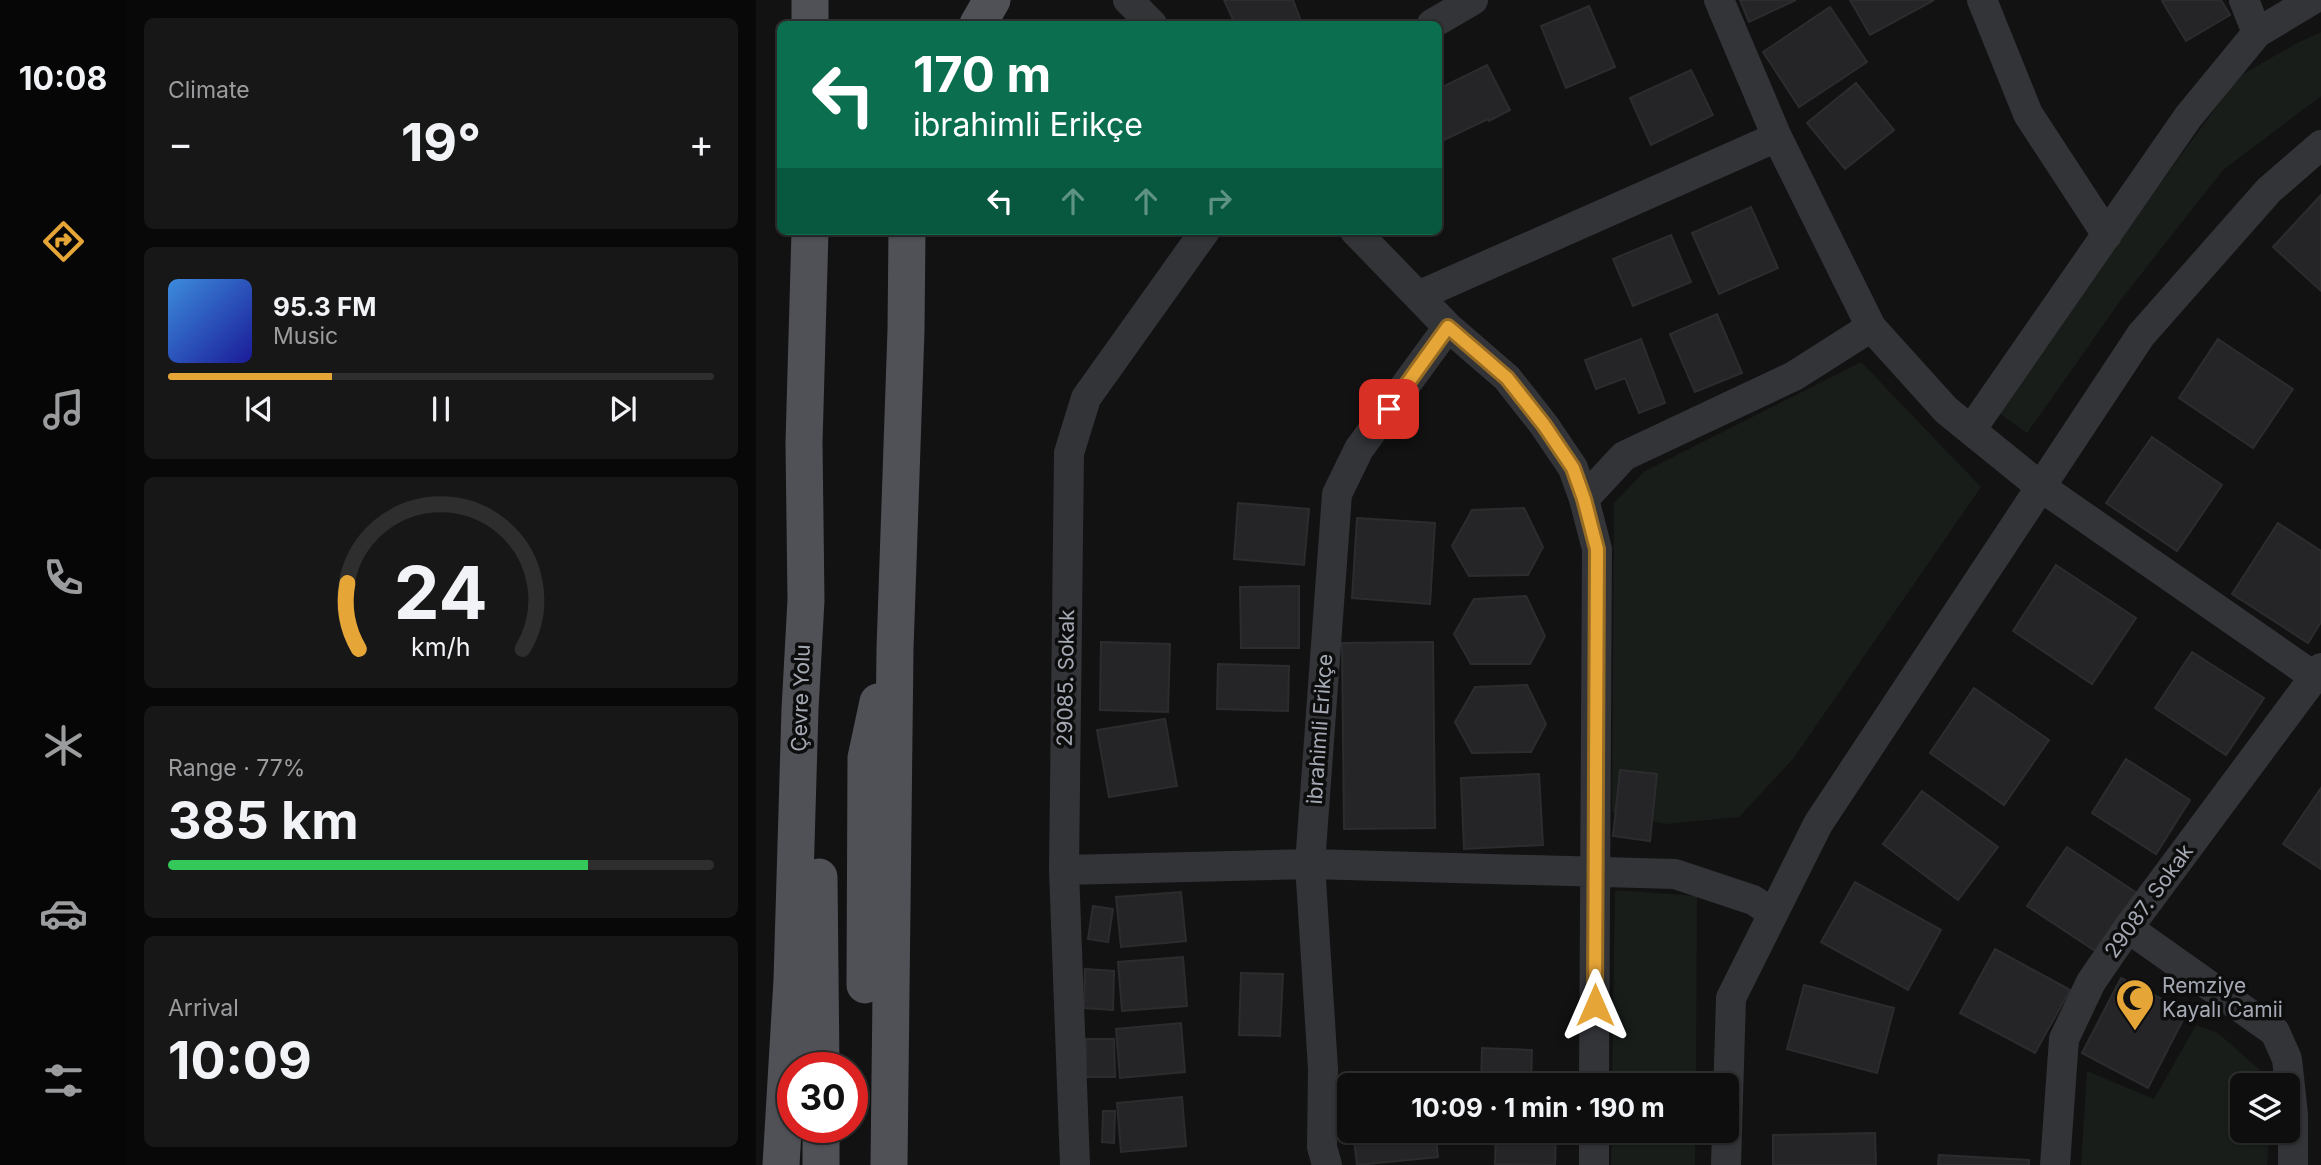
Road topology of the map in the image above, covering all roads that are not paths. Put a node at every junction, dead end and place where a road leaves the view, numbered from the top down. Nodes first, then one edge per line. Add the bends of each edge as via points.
1 (810, 0) edge
2 (992, 0) edge
3 (1128, 0) edge
4 (1473, 0) edge
5 (1719, 0) edge
6 (1982, 0) edge
7 (2244, 0) edge
8 (2312, 0) edge
9 (810, 21) edge
10 (980, 21) edge
11 (1149, 21) edge
12 (1437, 21) edge
13 (2257, 33) junction
14 (1777, 137) junction
15 (2321, 145) edge
16 (810, 235) edge
17 (907, 235) edge
18 (1202, 235) edge
19 (1359, 235) edge
20 (2107, 235) junction
21 (1418, 296) junction
22 (1448, 327) junction
23 (1871, 327) junction
24 (1971, 430) junction
25 (804, 443) junction
26 (2041, 486) junction
27 (1584, 499) junction
28 (896, 623) junction
29 (2318, 673) edge
30 (1310, 864) junction
31 (1064, 870) junction
32 (1596, 873) junction
33 (1773, 913) junction
34 (2128, 928) junction
35 (821, 1052) edge
36 (1594, 1073) edge
37 (1729, 1073) edge
38 (821, 1143) edge
39 (1594, 1143) edge
40 (1727, 1143) edge
41 (781, 1165) edge
42 (821, 1165) edge
43 (865, 1165) edge
44 (889, 1165) edge
45 (1075, 1165) edge
46 (1327, 1165) edge
47 (1594, 1165) edge
48 (1726, 1165) edge
49 (2055, 1165) edge
50 (2293, 1165) edge

1 - 9 main road
2 - 10 main road
3 - 11 street
4 - 12 street
5 - 14 street
6 - 20 street via 2028,114
7 - 13 street
8 - 13 street
13 - 20 street via 2188,117
14 - 21 street
14 - 23 street
15 - 26 street via 2269,190 2141,335
16 - 25 main road, Çevre Yolu
17 - 28 main road
18 - 31 street, 29085. Sokak via 1086,398 1069,453
19 - 21 street
20 - 24 street
21 - 22 street
22 - 27 street via 1507,378 1573,468
22 - 30 street, ibrahimli Erikçe via 1359,449 1337,494
23 - 24 street via 1946,410
23 - 27 street via 1794,376 1624,456
24 - 26 street
25 - 35 main road via 818,660
25 - 41 main road, Çevre Yolu via 806,600
26 - 29 street
26 - 33 street via 1818,824
27 - 32 street via 1597,549
28 - 43 main road via 866,758
28 - 44 main road
29 - 34 street, 29087. Sokak
30 - 31 street
30 - 32 street
30 - 46 street, ibrahimli Erikçe via 1322,1147
31 - 45 street, 29085. Sokak
32 - 33 street via 1675,874 1753,900
32 - 36 street
33 - 37 street via 1731,998
34 - 49 street, 29087. Sokak via 2091,982 2064,1039
34 - 50 street via 2275,1032 2287,1059 2294,1115
38 - 42 main road
39 - 47 street
40 - 48 street

